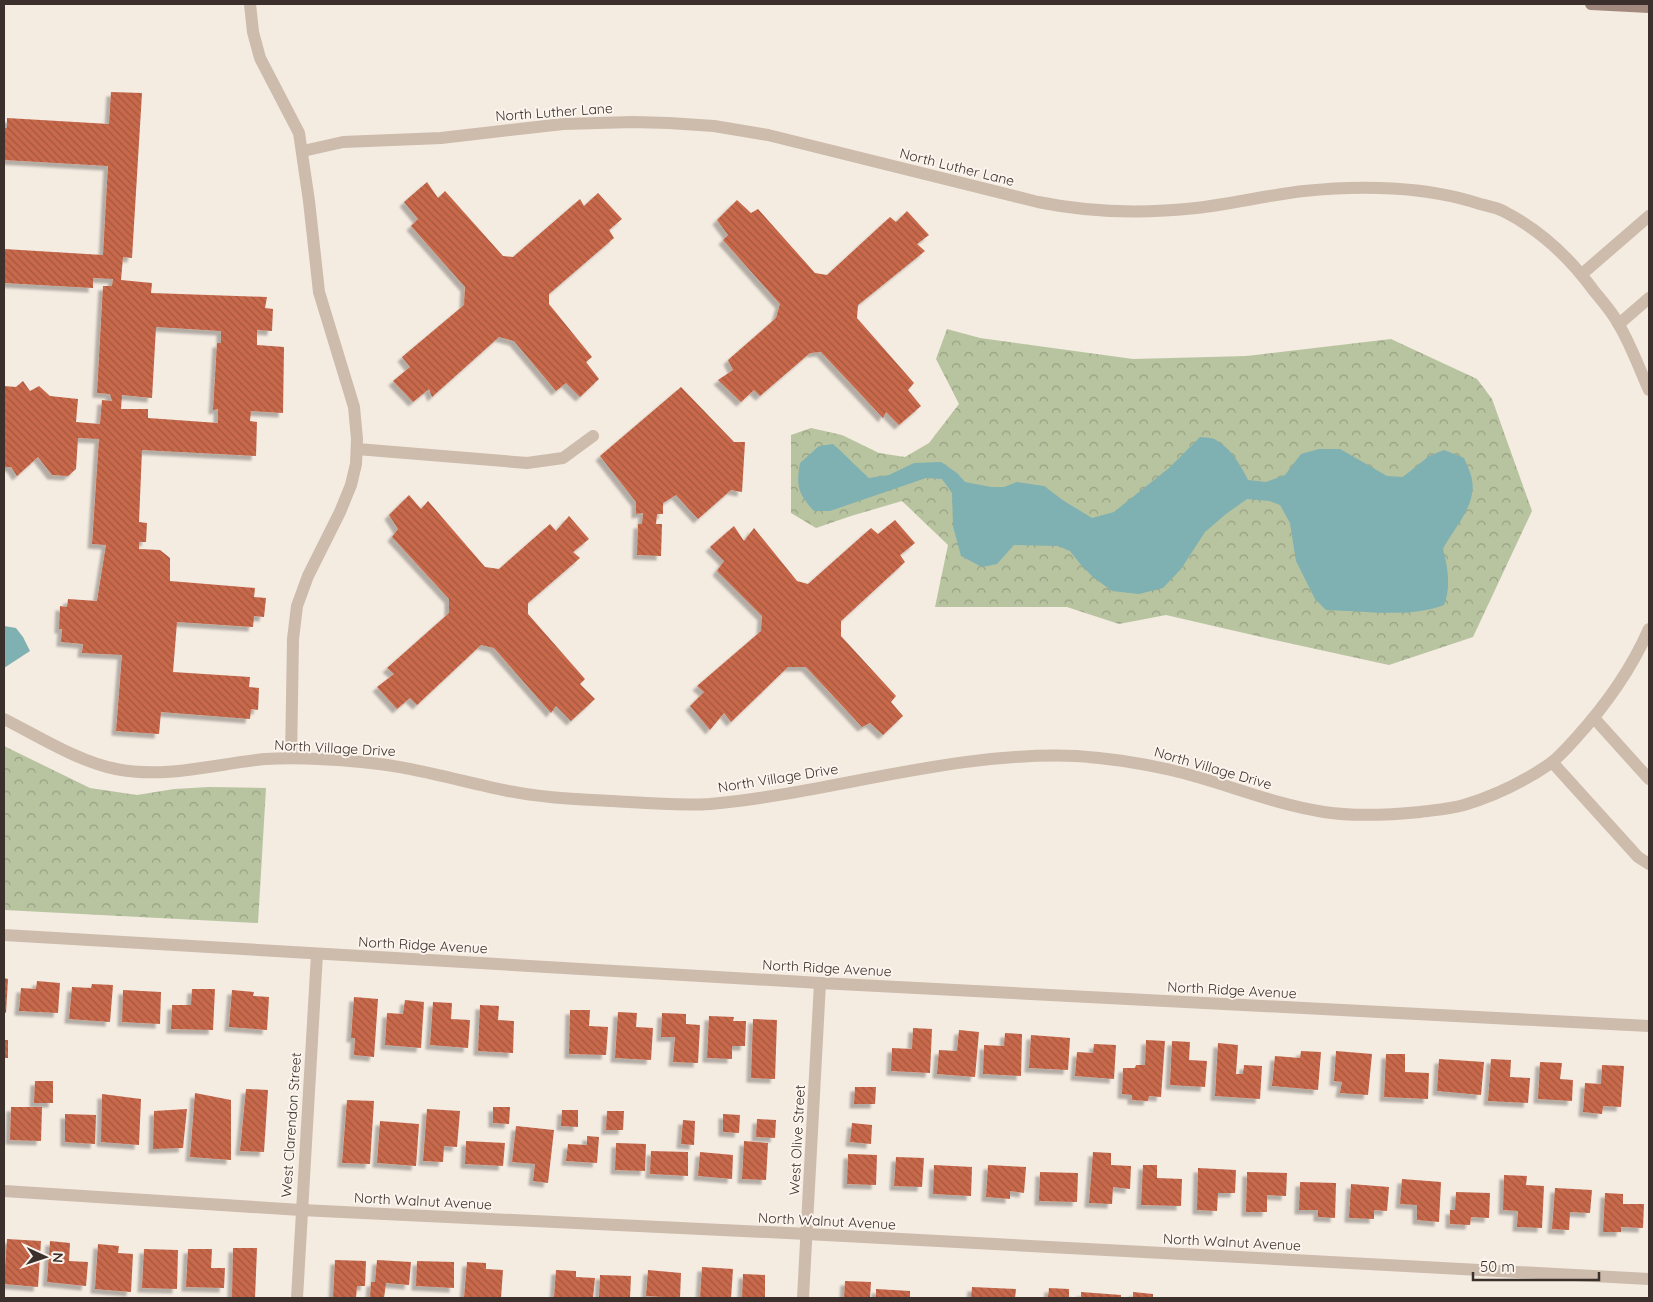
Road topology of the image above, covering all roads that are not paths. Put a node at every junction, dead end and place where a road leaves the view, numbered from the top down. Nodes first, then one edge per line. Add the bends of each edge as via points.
1 (250, 4) edge
2 (1591, 4) edge
3 (1606, 4) edge
4 (1649, 7) edge
5 (303, 151) junction
6 (1649, 216) edge
7 (1582, 274) junction
8 (1649, 298) edge
9 (1619, 324) junction
10 (1649, 390) edge
11 (593, 436) dead end
12 (357, 449) junction
13 (1649, 629) edge
14 (1594, 718) junction
15 (4, 719) edge
16 (291, 758) junction
17 (1552, 762) junction
18 (1649, 780) edge
19 (1649, 864) edge
20 (4, 935) edge
21 (317, 954) junction
22 (820, 983) junction
23 (1649, 1026) edge
24 (4, 1191) edge
25 (301, 1210) junction
26 (807, 1234) junction
27 (1649, 1279) edge
28 (297, 1298) edge
29 (803, 1298) edge

1 - 5 street via 260,58 299,133
2 - 3 street
3 - 4 street
5 - 7 street, North Luther Lane via 343,142 448,138 563,124 669,123 768,135 1038,202 1093,211 1197,208 1305,191 1425,191 1461,197 1504,211 1556,246
5 - 12 street via 319,292 354,407
6 - 7 street
7 - 9 street, North Luther Lane
8 - 9 street
9 - 10 street, North Luther Lane
11 - 12 street via 563,458 527,463
12 - 16 street via 351,485 297,606 293,639
13 - 14 street, North Village Drive via 1624,676
14 - 17 street, North Village Drive
14 - 18 street
15 - 16 street, North Village Drive via 87,760 114,769 160,773
16 - 17 street, North Village Drive via 401,767 513,792 667,805 764,797 978,760 1078,756 1173,770 1274,801 1356,815 1406,814 1461,806 1492,795
17 - 19 street via 1638,857
20 - 21 street, North Ridge Avenue
21 - 22 street, North Ridge Avenue
21 - 25 street, West Clarendon Street
22 - 23 street, North Ridge Avenue
22 - 26 street, West Olive Street
24 - 25 street, North Walnut Avenue
25 - 26 street, North Walnut Avenue
25 - 28 street, West Clarendon Street
26 - 27 street, North Walnut Avenue
26 - 29 street, West Olive Street

